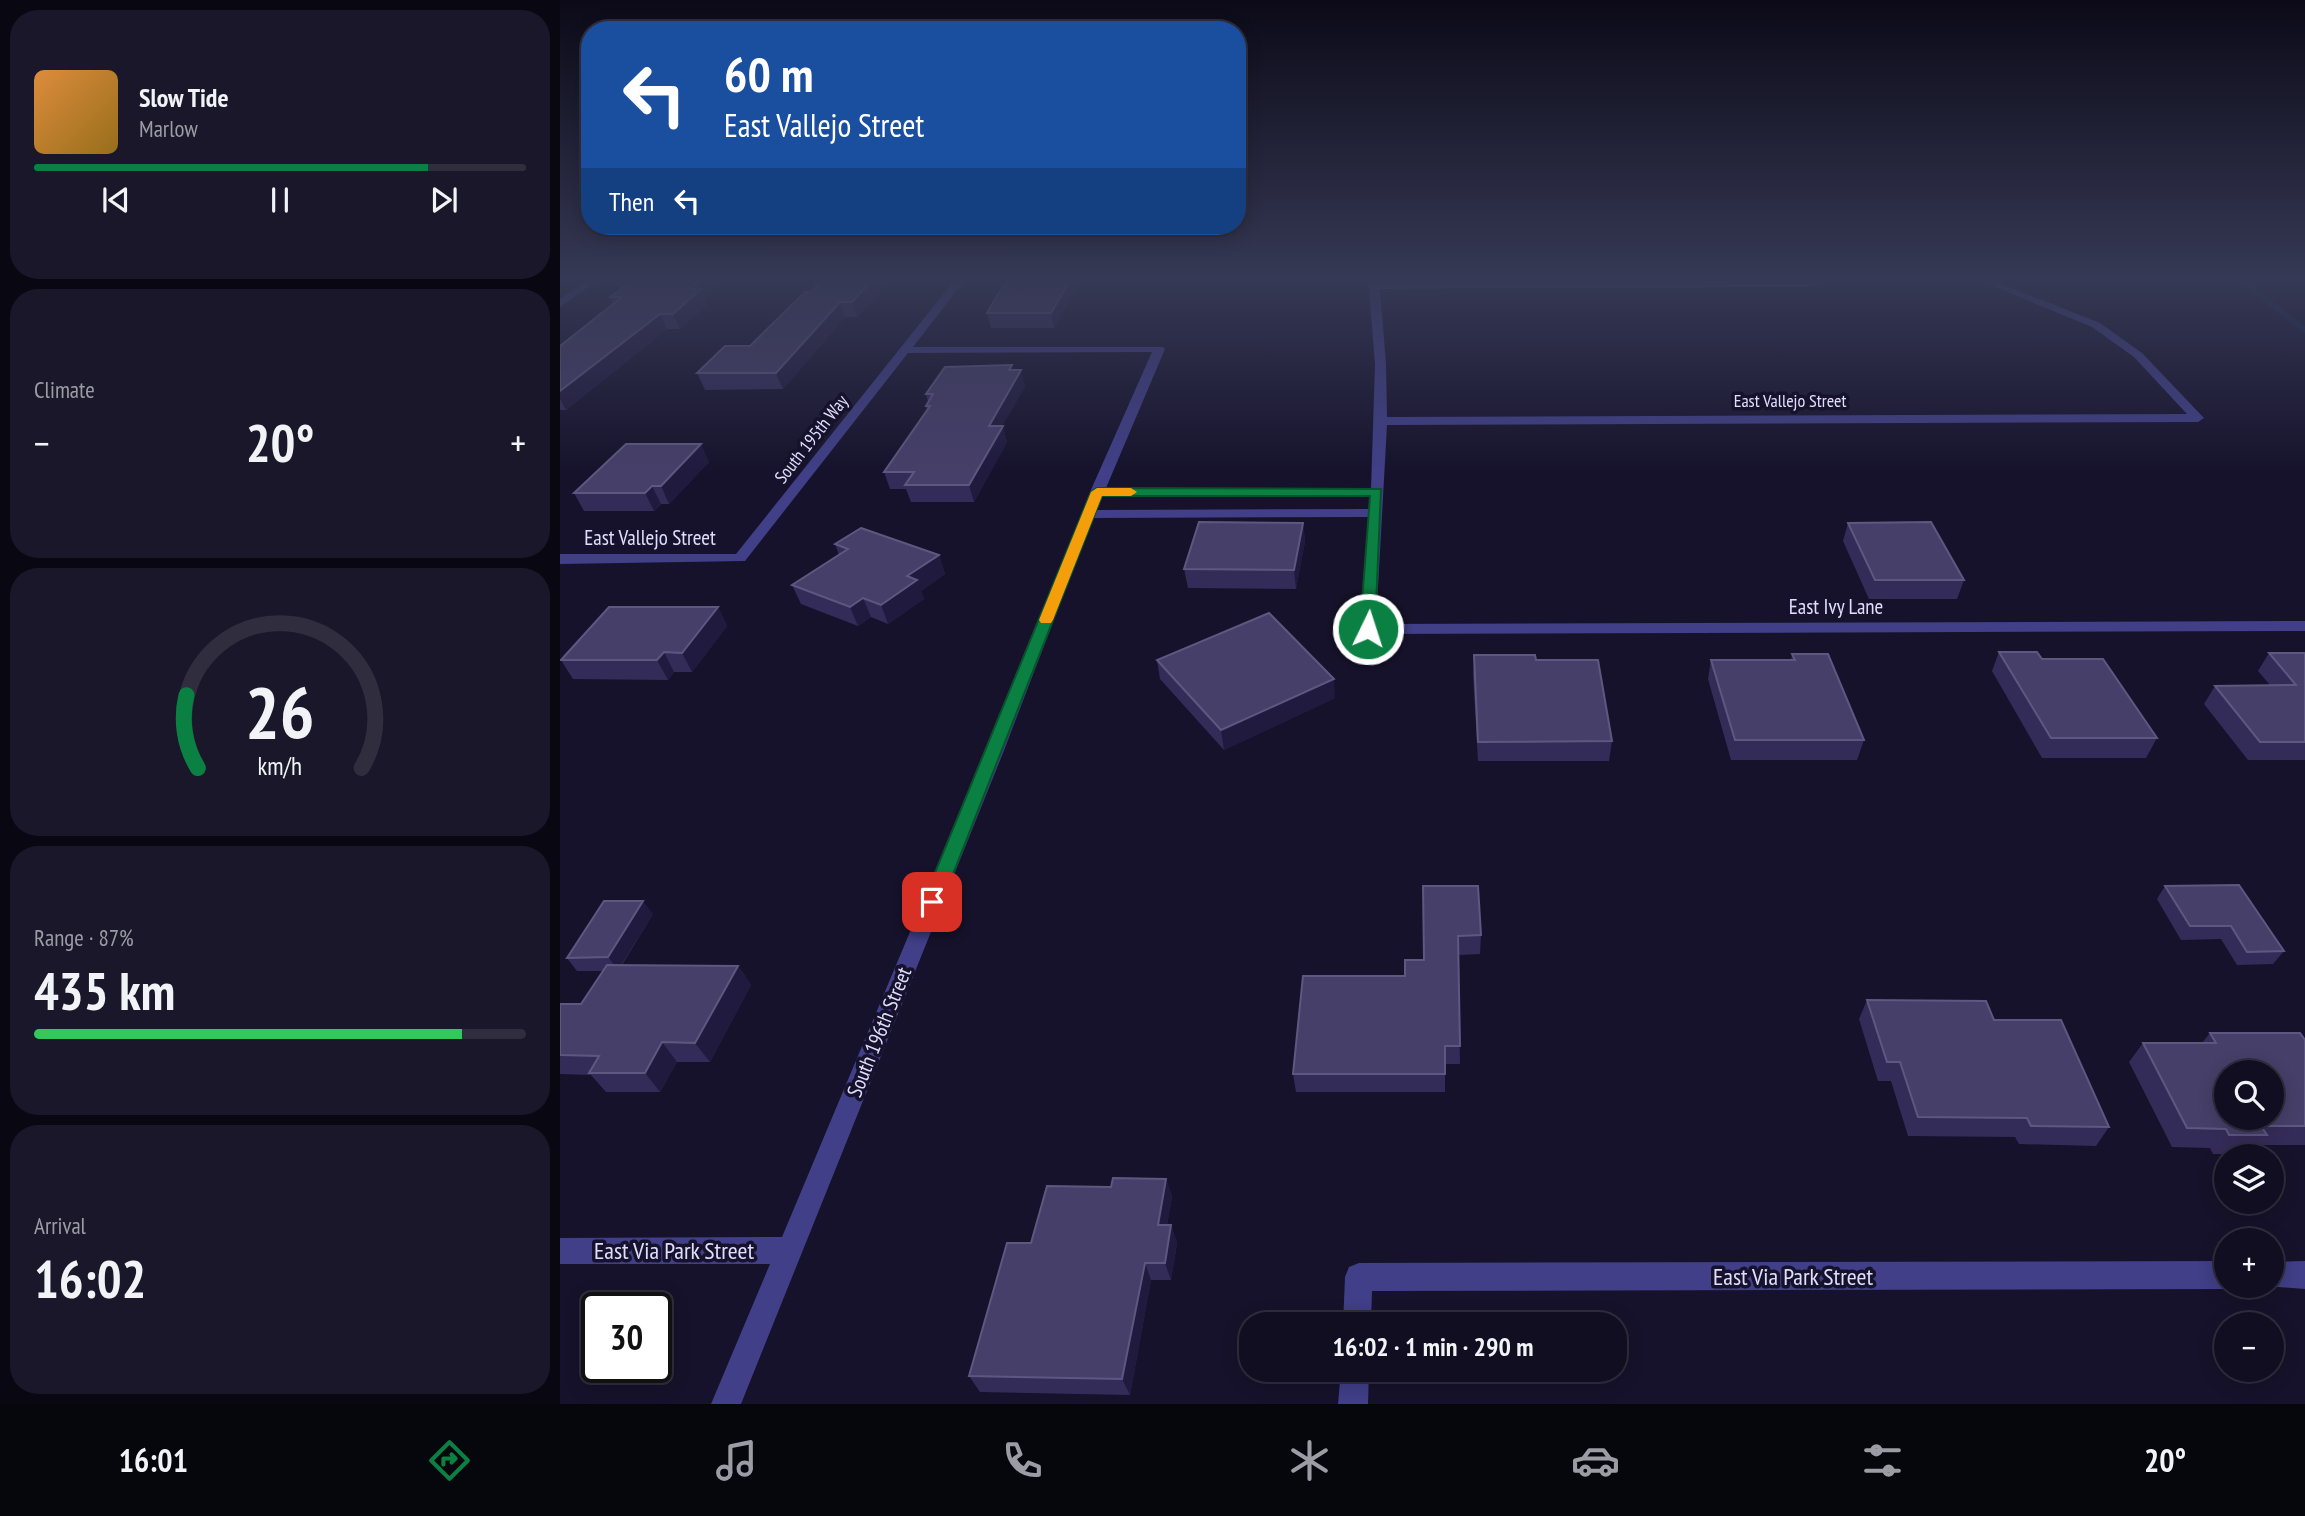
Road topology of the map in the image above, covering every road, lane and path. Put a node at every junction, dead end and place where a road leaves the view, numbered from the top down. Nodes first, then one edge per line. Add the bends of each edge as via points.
1 (910, 343) edge
2 (1377, 343) edge
3 (2121, 343) edge
4 (904, 350) junction
5 (1382, 421) junction
6 (1097, 492) junction
7 (1294, 492) junction
8 (1377, 492) junction
9 (1290, 513) junction
10 (1376, 513) junction
11 (1088, 514) junction
12 (740, 558) joint
13 (560, 559) edge
14 (2305, 626) edge
15 (789, 1250) junction
16 (560, 1251) edge
17 (2214, 1275) edge
18 (2284, 1275) edge
19 (2305, 1275) edge
20 (1358, 1312) edge
21 (1354, 1382) edge
22 (726, 1404) edge
23 (1353, 1404) edge

1 - 4 street, South 195th Way
2 - 5 street
3 - 5 street, East Vallejo Street via 2198,418
4 - 6 street, South 196th Street via 1159,349
4 - 12 street, South 195th Way
5 - 8 street
6 - 7 street
6 - 11 street, South 196th Street
7 - 8 street
7 - 9 street
8 - 10 street
9 - 10 street
9 - 11 street
10 - 14 street, East Ivy Lane via 1368,629
11 - 15 street, South 196th Street
12 - 13 street, East Vallejo Street
15 - 16 street, East Via Park Street
15 - 22 street, South 196th Street
17 - 20 street, East Via Park Street via 1359,1277
18 - 19 street
21 - 23 street

